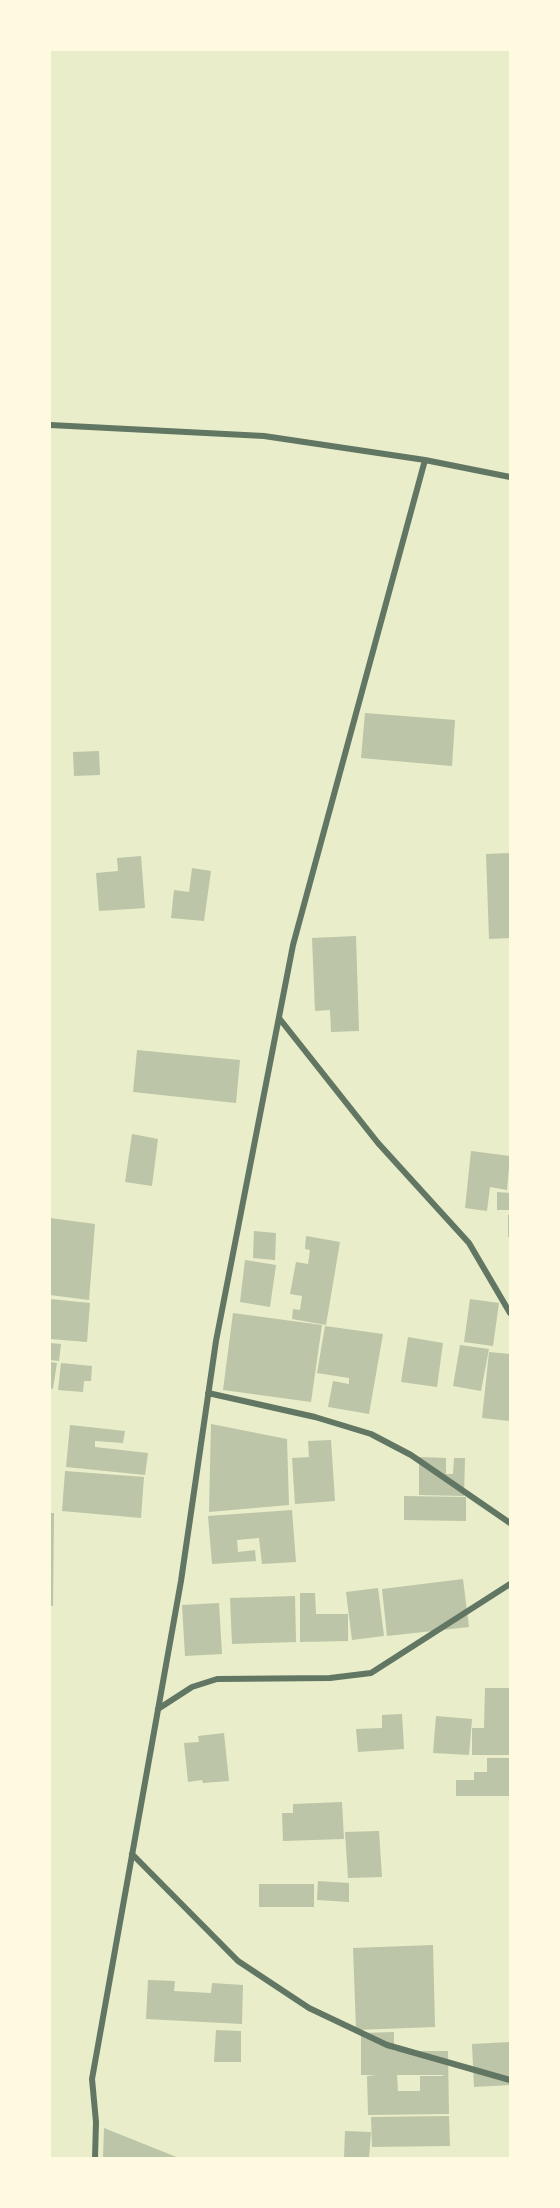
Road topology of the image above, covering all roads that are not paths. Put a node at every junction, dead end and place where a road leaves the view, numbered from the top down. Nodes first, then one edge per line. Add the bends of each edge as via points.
1 (50, 425) edge
2 (425, 460) junction
3 (510, 477) edge
4 (279, 1018) junction
5 (510, 1313) edge
6 (208, 1393) junction
7 (510, 1523) edge
8 (510, 1584) edge
9 (158, 1709) junction
10 (132, 1854) junction
11 (510, 2080) edge
12 (95, 2158) edge

1 - 2 street via 264,436
2 - 3 street
2 - 4 street via 293,945
4 - 5 street via 378,1143 469,1243
4 - 6 street
6 - 7 street via 371,1434 411,1455
6 - 9 street
8 - 9 street via 371,1673 330,1678 217,1679 192,1687
9 - 10 street
10 - 11 street via 238,1960 309,2008 387,2045
10 - 12 street via 92,2079

